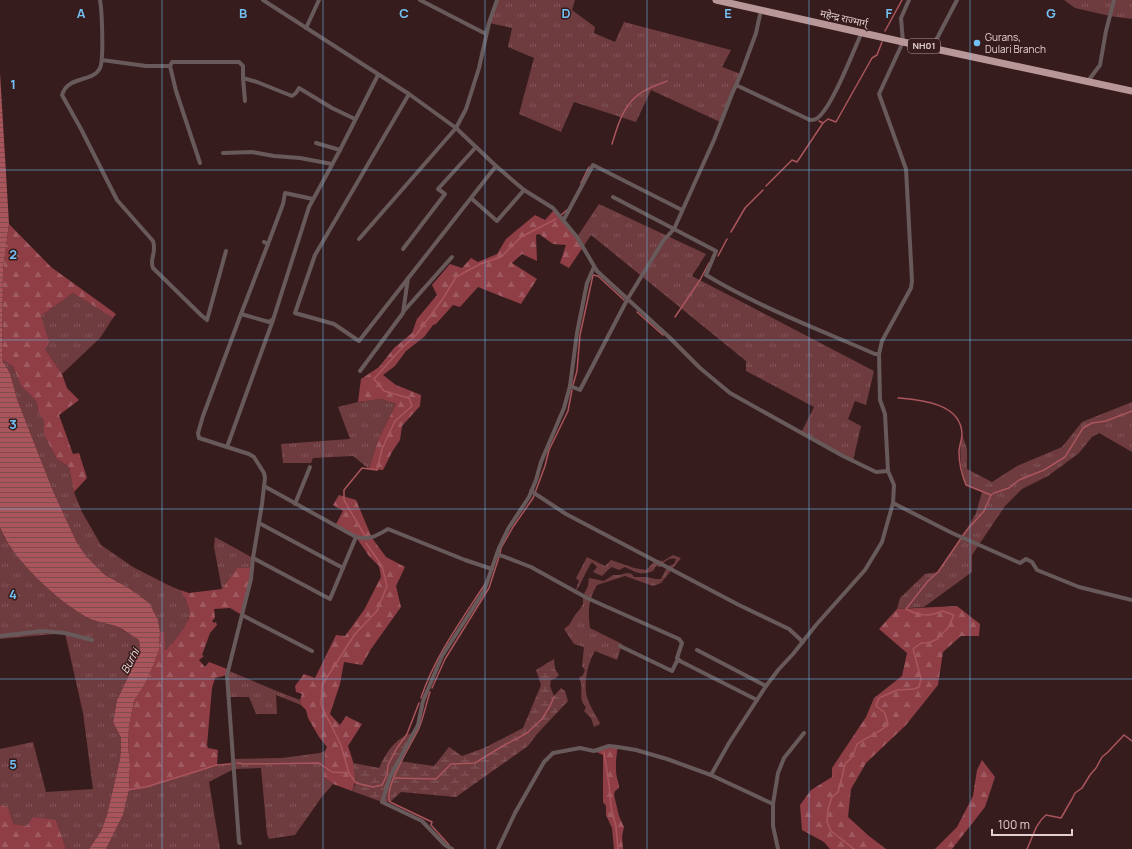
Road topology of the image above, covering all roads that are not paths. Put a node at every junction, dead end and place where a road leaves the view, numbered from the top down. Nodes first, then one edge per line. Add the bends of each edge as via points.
1 (100, 0) edge
2 (263, 0) edge
3 (319, 0) edge
4 (420, 0) edge
5 (497, 0) edge
6 (716, 0) edge
7 (909, 0) edge
8 (957, 0) edge
9 (1114, 0) edge
10 (761, 10) junction
11 (306, 28) junction
12 (862, 32) junction
13 (486, 34) junction
14 (903, 42) junction
15 (932, 48) junction
16 (102, 60) junction
17 (170, 66) junction
18 (378, 75) junction
19 (243, 78) junction
20 (1088, 81) junction
21 (736, 85) junction
22 (1132, 91) edge
23 (409, 94) junction
24 (245, 101) dead end
25 (355, 120) junction
26 (456, 128) junction
27 (316, 142) dead end
28 (476, 147) junction
29 (340, 150) junction
30 (222, 153) dead end
31 (200, 164) dead end
32 (332, 164) junction
33 (496, 166) junction
34 (524, 190) junction
35 (613, 197) dead end
36 (471, 198) junction
37 (313, 199) junction
38 (682, 210) junction
39 (563, 221) junction
40 (674, 229) junction
41 (359, 239) dead end
42 (403, 249) dead end
43 (226, 251) dead end
44 (452, 258) dead end
45 (594, 267) junction
46 (408, 278) junction
47 (627, 300) junction
48 (403, 313) junction
49 (241, 314) junction
50 (273, 320) junction
51 (879, 354) junction
52 (360, 371) dead end
53 (570, 386) junction
54 (227, 447) junction
55 (310, 467) dead end
56 (888, 472) junction
57 (264, 486) junction
58 (531, 491) junction
59 (893, 503) junction
60 (295, 504) junction
61 (259, 523) junction
62 (356, 537) junction
63 (497, 554) junction
64 (253, 558) junction
65 (344, 568) junction
66 (492, 569) junction
67 (1132, 600) edge
68 (242, 615) junction
69 (0, 636) edge
70 (92, 640) dead end
71 (803, 642) junction
72 (620, 646) dead end
73 (697, 650) dead end
74 (312, 651) dead end
75 (680, 661) junction
76 (766, 686) junction
77 (757, 700) junction
78 (804, 733) dead end
79 (712, 775) junction
80 (773, 804) junction
81 (240, 843) dead end
82 (452, 849) edge
83 (498, 849) edge
84 (778, 849) edge

1 - 16 street
2 - 11 street
3 - 11 street
4 - 13 street
5 - 13 street
6 - 10 highway, महेन्द्र राज्मार्ग् / NH01
7 - 14 street via 901,18
8 - 15 street
9 - 20 street via 1100,65
10 - 12 highway, महेन्द्र राज्मार्ग् / NH01
10 - 21 street via 751,48
11 - 18 street
12 - 14 highway, महेन्द्र राज्मार्ग् / NH01
12 - 21 street via 836,89 817,119 810,120
13 - 26 street via 466,109
14 - 15 highway, महेन्द्र राज्मार्ग् / NH01
14 - 51 street via 879,94 906,169 911,288 882,341
15 - 20 highway, महेन्द्र राज्मार्ग् / NH01
16 - 17 street via 146,66
16 - 43 street via 100,68 93,74 69,84 64,88 62,95 117,200 153,241 156,248 152,268 207,320
17 - 19 street via 172,62 239,62 243,66
17 - 31 street
18 - 23 street
18 - 25 street
19 - 24 street
19 - 25 street via 292,96 299,88
20 - 22 highway, महेन्द्र राज्मार्ग् / NH01
21 - 38 street
23 - 26 street
23 - 46 street via 315,255 295,313 334,324 359,341
25 - 29 street
26 - 28 street
26 - 41 street
27 - 29 street
28 - 33 street
28 - 42 street via 438,189 445,194
29 - 32 street
30 - 32 street via 252,152
32 - 37 street
33 - 34 street
33 - 36 street
34 - 36 street via 497,221
34 - 39 street via 553,208
35 - 40 street
36 - 46 street
37 - 49 street via 285,193
37 - 50 street
38 - 39 street via 593,165
38 - 40 street
39 - 45 street via 577,237
40 - 47 street via 663,241
40 - 51 street via 716,251 706,275 787,315
44 - 48 street
45 - 47 street
45 - 53 street via 577,334
46 - 48 street
47 - 53 street via 580,390
47 - 56 street via 730,393 843,456 876,472
48 - 52 street
49 - 50 street via 269,322
49 - 54 street via 198,433 199,438
50 - 54 street
51 - 56 street via 880,400 885,414
53 - 58 street via 564,408 545,449
54 - 57 street via 254,458 264,473
55 - 60 street
56 - 59 street via 894,485
57 - 60 street
57 - 61 street
58 - 63 street via 508,529
58 - 71 street via 566,514 789,629
59 - 67 street via 1020,563 1026,559 1032,562 1037,570 1079,586
59 - 71 street via 882,542 865,570
60 - 62 street
61 - 64 street
61 - 65 street
62 - 65 street
62 - 66 street via 372,538 388,528
63 - 66 street
63 - 75 street via 532,568 587,598 679,639 682,643 677,658
64 - 65 street via 330,599
64 - 68 street via 251,579
66 - 82 street via 484,591 442,656 423,701 418,725 390,777 382,802 422,821
68 - 74 street
68 - 81 street via 227,675
69 - 70 street via 42,631 65,633
71 - 76 street
72 - 75 street via 672,671 677,661
73 - 76 street
75 - 77 street
76 - 77 street
77 - 79 street
78 - 80 street via 784,758 778,773
79 - 80 street
79 - 83 street via 661,757 618,747 609,746 594,751 580,748 553,753 544,762
80 - 84 street via 773,826

